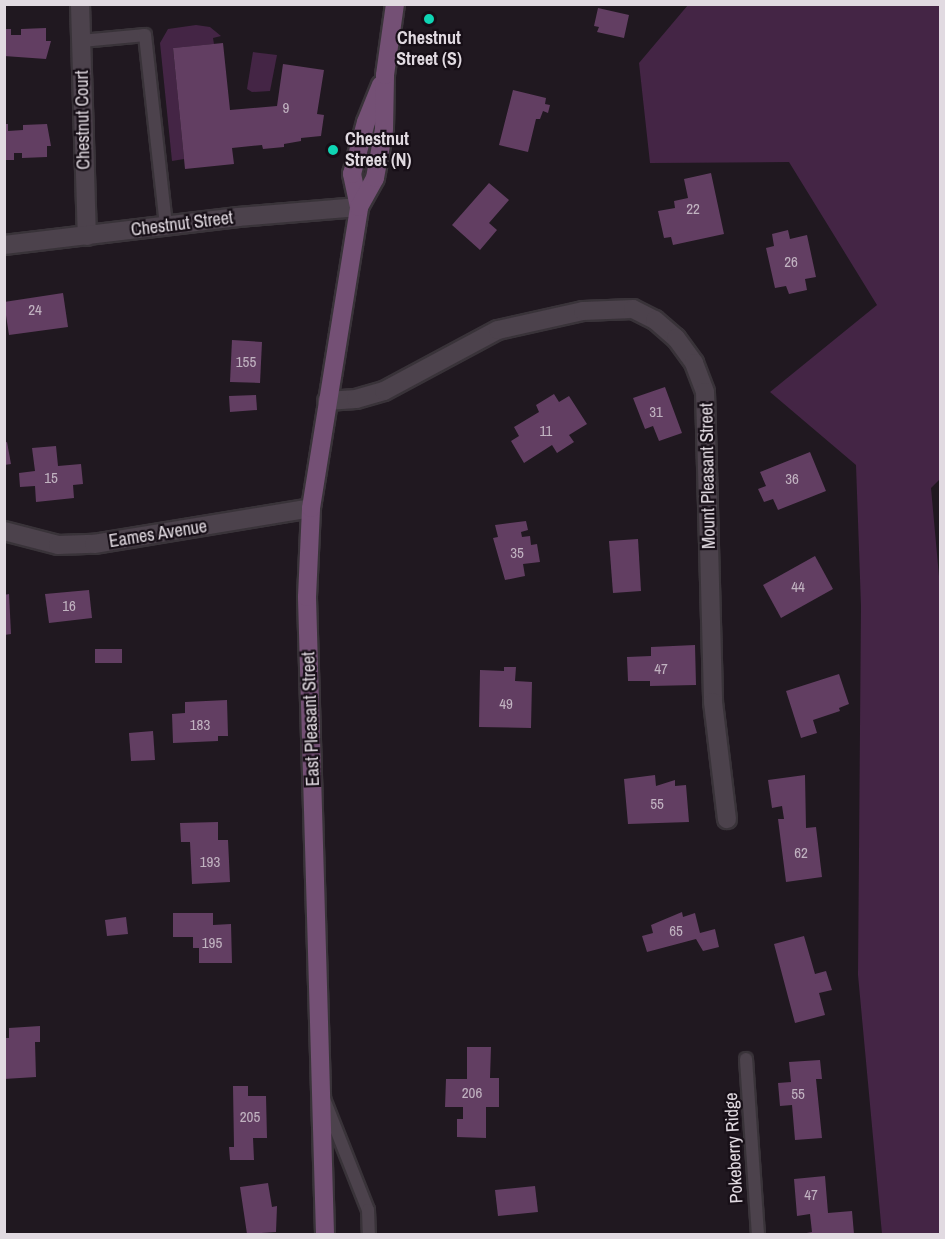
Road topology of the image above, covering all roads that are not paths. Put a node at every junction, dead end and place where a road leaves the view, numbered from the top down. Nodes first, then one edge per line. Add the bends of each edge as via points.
1 (80, 4) edge
2 (395, 4) edge
3 (82, 41) junction
4 (359, 207) junction
5 (166, 226) junction
6 (87, 236) junction
7 (4, 245) edge
8 (327, 401) junction
9 (311, 508) junction
10 (4, 531) edge
11 (727, 819) dead end
12 (746, 1059) dead end
13 (321, 1093) junction
14 (326, 1234) edge
15 (369, 1234) edge
16 (758, 1234) edge

1 - 3 street, Chestnut Court
2 - 4 main road, East Pleasant Street via 386,75 366,122 352,174
3 - 5 lane via 145,35
3 - 6 street, Chestnut Court
4 - 5 street, Chestnut Street
4 - 8 main road, East Pleasant Street
5 - 6 street, Chestnut Street
6 - 7 street, Chestnut Street
8 - 9 main road, East Pleasant Street
8 - 11 street, Mount Pleasant Street via 356,399 384,391 498,330 583,311 633,309 655,320 676,338 694,363 705,392 713,702
9 - 10 street, Eames Avenue via 94,544 58,545
9 - 13 main road, East Pleasant Street via 307,597
12 - 16 lane, Pokeberry Ridge
13 - 14 main road, East Pleasant Street
13 - 15 lane via 368,1210

